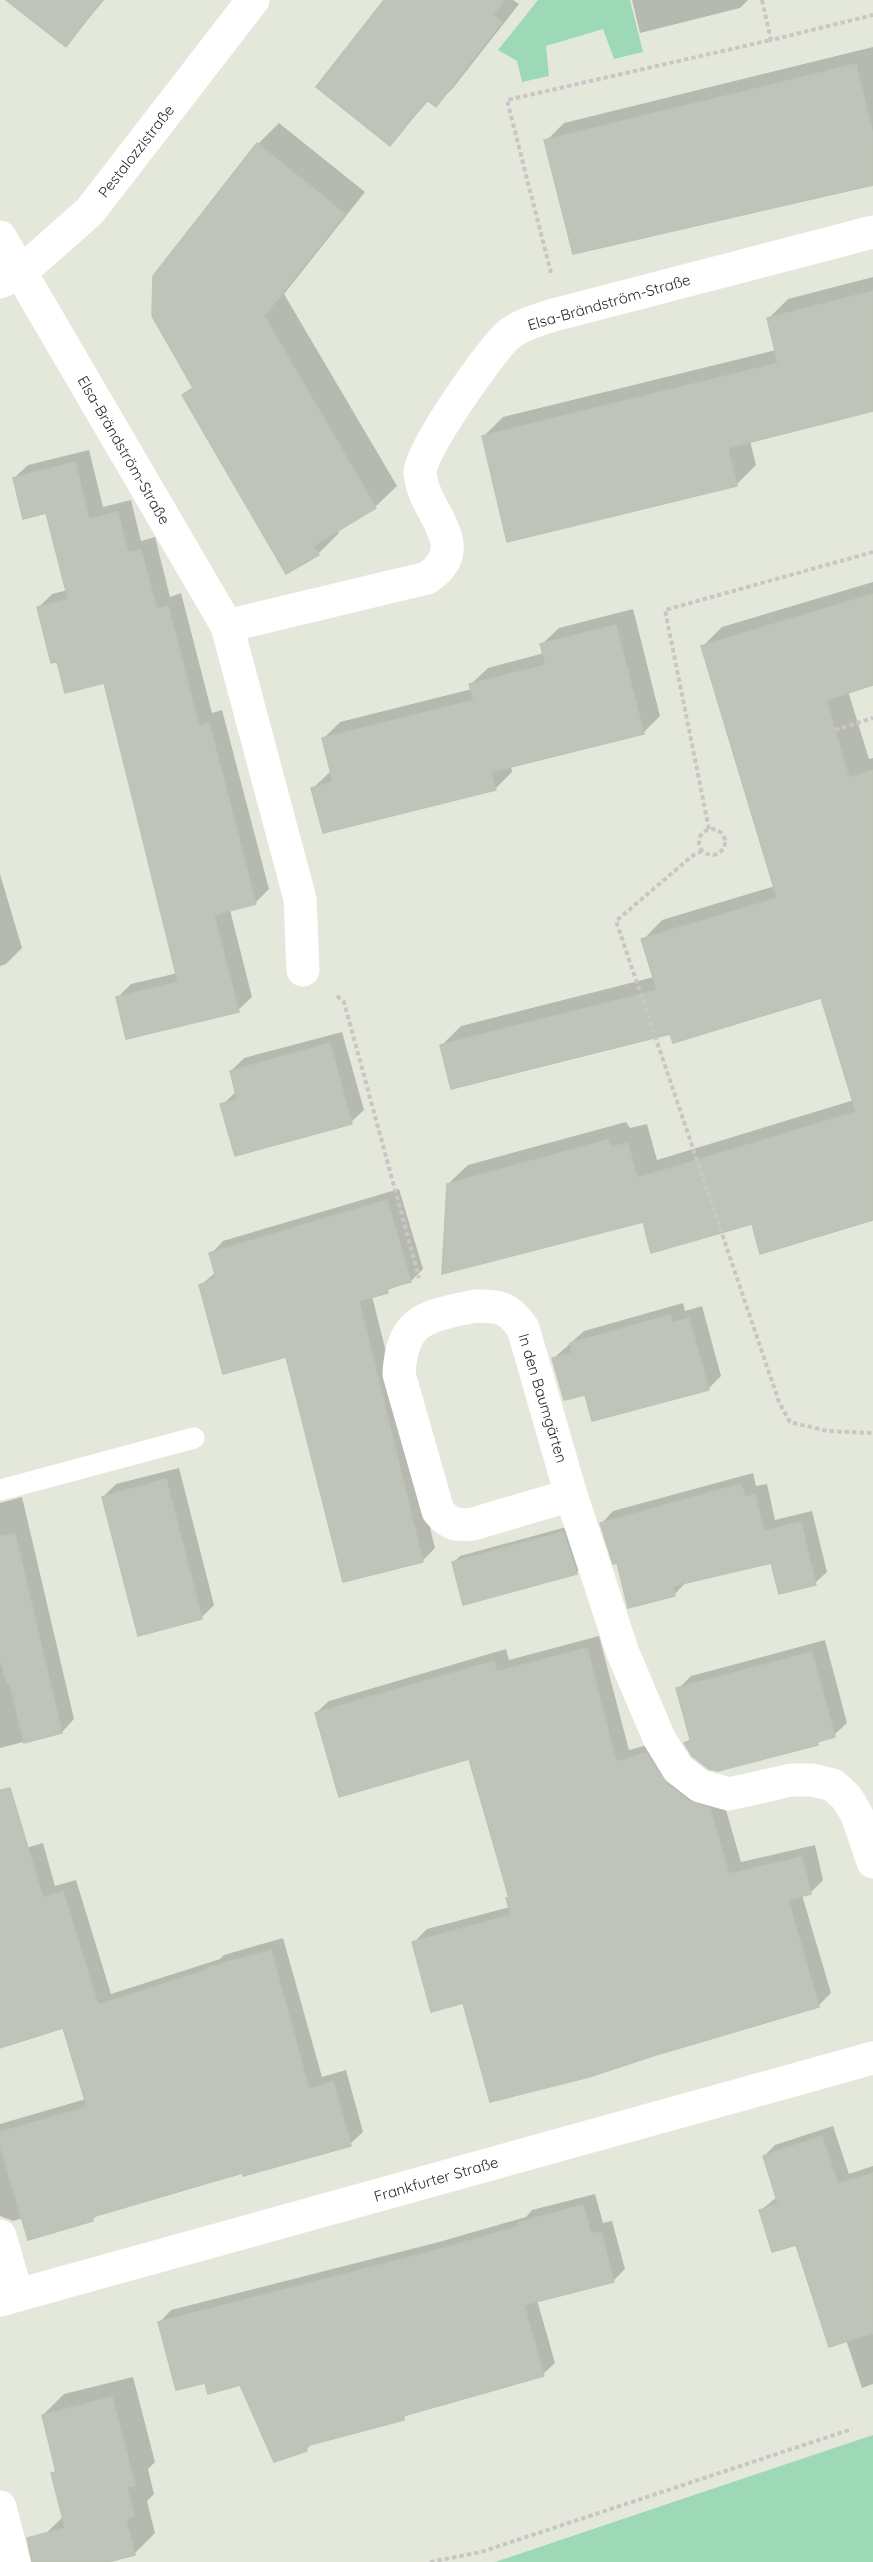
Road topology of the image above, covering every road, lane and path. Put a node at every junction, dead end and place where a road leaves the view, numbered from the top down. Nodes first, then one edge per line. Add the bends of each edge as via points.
1 (253, 0) edge
2 (762, 0) edge
3 (873, 15) edge
4 (771, 40) junction
5 (873, 232) edge
6 (0, 237) edge
7 (10, 278) edge
8 (562, 313) junction
9 (873, 552) edge
10 (227, 626) junction
11 (873, 718) edge
12 (835, 730) dead end
13 (709, 829) junction
14 (702, 851) junction
15 (303, 970) joint
16 (430, 1316) junction
17 (873, 1433) edge
18 (194, 1438) dead end
19 (0, 1490) edge
20 (572, 1495) junction
21 (873, 1862) edge
22 (873, 2058) edge
23 (0, 2236) edge
24 (9, 2298) edge
25 (852, 2429) dead end
26 (0, 2507) edge
27 (14, 2562) edge
28 (430, 2562) edge

1 - 7 street, Pestalozzistraße via 90,211
2 - 4 path
3 - 4 path
4 - 8 path via 507,100
5 - 8 street, Elsa-Brändström-Straße
6 - 7 street, Elsa-Brändström-Straße
7 - 10 street, Elsa-Brändström-Straße
8 - 10 street, Elsa-Brändström-Straße via 509,334 489,356 426,451 420,472 447,539 448,557 440,569 427,578
9 - 13 path via 665,610
10 - 15 street, Elsa-Brändström-Straße via 300,899
11 - 12 path
13 - 14 path via 698,839
13 - 14 path via 722,832 725,846 714,855
14 - 17 path via 616,921 779,1402 790,1422 827,1431
15 - 16 path via 344,1002
16 - 20 street, In den Baumgärten via 475,1306 495,1306 512,1312 523,1328
16 - 20 street, In den Baumgärten via 409,1330 400,1353 399,1374 438,1511 448,1522 465,1525
18 - 19 lane
20 - 21 street, In den Baumgärten via 623,1653 659,1738 678,1769 700,1786 729,1794 791,1780 833,1785 857,1815
22 - 24 street, Frankfurter Straße
23 - 24 street
25 - 28 path via 481,2552
26 - 27 street

